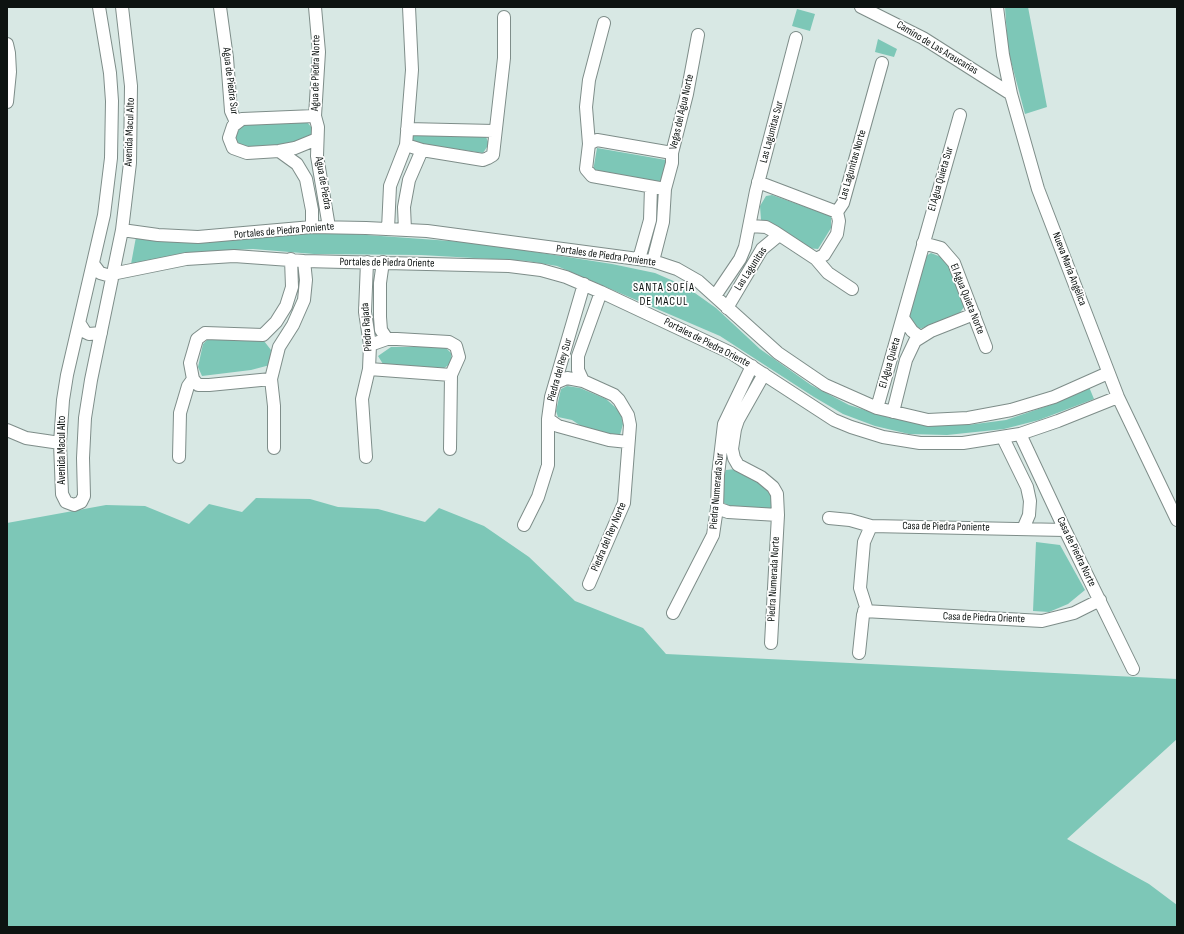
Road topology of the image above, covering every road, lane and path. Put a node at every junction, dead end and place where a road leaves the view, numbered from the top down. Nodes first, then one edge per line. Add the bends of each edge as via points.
1 (99, 7) edge
2 (122, 7) edge
3 (220, 7) edge
4 (315, 7) edge
5 (409, 7) edge
6 (860, 7) edge
7 (997, 7) edge
8 (504, 17) dead end
9 (604, 23) dead end
10 (698, 35) dead end
11 (796, 38) dead end
12 (7, 44) edge
13 (882, 63) dead end
14 (1011, 94) junction
15 (7, 97) edge
16 (7, 102) edge
17 (315, 116) junction
18 (960, 116) dead end
19 (236, 122) junction
20 (407, 129) junction
21 (494, 131) junction
22 (317, 139) junction
23 (589, 144) junction
24 (406, 145) junction
25 (422, 150) junction
26 (278, 151) junction
27 (672, 153) junction
28 (111, 158) junction
29 (130, 163) junction
30 (758, 182) junction
31 (651, 187) junction
32 (665, 189) junction
33 (837, 212) junction
34 (750, 226) junction
35 (312, 227) junction
36 (330, 227) junction
37 (388, 229) junction
38 (122, 230) junction
39 (405, 230) junction
40 (779, 235) junction
41 (923, 243) junction
42 (291, 259) junction
43 (639, 259) junction
44 (816, 259) junction
45 (304, 261) junction
46 (653, 261) junction
47 (367, 262) junction
48 (382, 262) junction
49 (94, 265) junction
50 (114, 273) junction
51 (584, 284) junction
52 (852, 289) dead end
53 (601, 292) junction
54 (715, 296) junction
55 (727, 308) junction
56 (974, 314) junction
57 (903, 318) junction
58 (80, 324) junction
59 (101, 333) junction
60 (263, 335) junction
61 (920, 337) junction
62 (387, 339) junction
63 (370, 345) junction
64 (279, 347) junction
65 (986, 347) dead end
66 (752, 366) junction
67 (369, 369) junction
68 (1108, 373) junction
69 (764, 374) junction
70 (452, 375) junction
71 (193, 379) junction
72 (272, 379) junction
73 (583, 380) junction
74 (555, 383) junction
75 (1118, 397) junction
76 (877, 408) junction
77 (893, 412) junction
78 (548, 419) junction
79 (7, 430) edge
80 (1020, 434) junction
81 (1003, 438) junction
82 (628, 442) junction
83 (60, 443) junction
84 (274, 448) dead end
85 (450, 449) dead end
86 (179, 457) dead end
87 (366, 457) dead end
88 (738, 465) junction
89 (718, 475) junction
90 (717, 508) junction
91 (778, 515) junction
92 (829, 518) dead end
93 (1177, 520) edge
94 (524, 525) dead end
95 (871, 526) junction
96 (1023, 529) junction
97 (1065, 530) junction
98 (589, 584) dead end
99 (1100, 600) junction
100 (864, 611) junction
101 (673, 613) dead end
102 (770, 643) dead end
103 (859, 653) dead end
104 (1133, 669) dead end

1 - 28 street, Avenida Macul Alto via 110,73
2 - 29 street, Avenida Macul Alto via 131,86
3 - 19 street, Agua de Piedra Sur via 228,58 231,111
4 - 17 street, Agua de Piedra Norte via 319,52
5 - 20 street via 412,70
6 - 14 street, Camino de Las Araucarias via 923,38
7 - 14 street, Nueva María Angélica
8 - 21 street via 504,58
9 - 23 street via 588,87 586,107
10 - 27 street, Vegas del Agua Norte
11 - 30 street, Las Lagunitas Sur
12 - 15 street via 10,72
13 - 33 street, Las Lagunitas Norte via 843,203
14 - 68 street, Nueva María Angélica via 1038,189
15 - 16 street
17 - 19 street via 247,118
17 - 22 street, Agua de Piedra Norte
18 - 41 street, El Agua Quieta Sur
19 - 26 street, Agua de Piedra Sur via 229,138 236,150 247,153
20 - 21 street
20 - 24 street
21 - 25 street via 494,149 488,158 483,160
22 - 26 street via 306,145
22 - 36 street, Agua de Piedra via 318,170
23 - 27 street via 597,140
23 - 31 street via 586,169 592,176
24 - 25 street
24 - 37 street via 390,186
25 - 39 street via 409,180 404,207
26 - 35 street, Agua de Piedra via 297,164 306,179 312,210
27 - 32 street, Vegas del Agua Norte
28 - 29 street via 118,155 126,156
28 - 49 street, Avenida Macul Alto via 104,215
29 - 38 street, Avenida Macul Alto
30 - 33 street
30 - 34 street, Las Lagunitas Sur
31 - 32 street
31 - 43 street via 650,220
32 - 46 street, Vegas del Agua Norte via 663,222
33 - 44 street, Las Lagunitas Norte via 837,234 824,255
34 - 40 street via 766,228
34 - 54 street, Las Lagunitas via 740,259
35 - 36 street, Portales de Piedra Poniente
35 - 38 street, Portales de Piedra Poniente via 198,237
36 - 37 street, Portales de Piedra Poniente
37 - 39 street, Portales de Piedra Poniente
38 - 50 street, Avenida Macul Alto
39 - 43 street, Portales de Piedra Poniente
40 - 44 street
40 - 55 street, Las Lagunitas via 762,249
41 - 56 street, El Agua Quieta Norte via 941,248 950,257 958,270
41 - 57 street, El Agua Quieta
42 - 45 street, Portales de Piedra Oriente
42 - 50 street, Portales de Piedra Oriente via 210,257
42 - 60 street via 292,283 286,306 276,322
43 - 46 street, Portales de Piedra Poniente
44 - 52 street via 828,273
45 - 47 street, Portales de Piedra Oriente
45 - 64 street via 304,300 293,325
46 - 54 street, Portales de Piedra Poniente via 689,275
47 - 48 street, Portales de Piedra Oriente
47 - 63 street, Piedra Rajada via 365,312
48 - 51 street, Portales de Piedra Oriente via 527,268 553,273
48 - 62 street via 380,317 381,330
49 - 50 street via 100,273
49 - 58 street, Avenida Macul Alto
50 - 59 street, Avenida Macul Alto
51 - 53 street, Portales de Piedra Oriente
51 - 74 street, Piedra del Rey Sur
53 - 66 street, Portales de Piedra Oriente via 731,353
53 - 73 street via 578,356 578,370
54 - 55 street, Portales de Piedra Poniente
55 - 76 street, Portales de Piedra Poniente via 762,340 825,385
56 - 61 street via 931,330
56 - 65 street, El Agua Quieta Norte
57 - 61 street, El Agua Quieta
57 - 76 street, El Agua Quieta
58 - 59 street via 89,334
58 - 83 street, Avenida Macul Alto via 67,375
59 - 83 street, Avenida Macul Alto via 85,418 84,496 77,504 66,502 62,494
60 - 64 street
60 - 71 street via 205,333 197,338 190,363
61 - 77 street, El Agua Quieta via 909,353
62 - 63 street
62 - 70 street via 453,343 459,351 459,357
63 - 67 street, Piedra Rajada
64 - 72 street
66 - 69 street, Portales de Piedra Oriente
66 - 89 street, Piedra Numerada Sur via 724,424
67 - 70 street
67 - 87 street, Piedra Rajada via 362,399
68 - 75 street, Nueva María Angélica
68 - 77 street, Portales de Piedra Poniente via 1042,402 981,416 928,420
69 - 81 street, Portales de Piedra Oriente via 834,420 883,437 939,444
69 - 88 street via 735,430 732,449
70 - 85 street
71 - 72 street via 198,384 209,385
71 - 86 street via 188,386 180,413
72 - 84 street
73 - 74 street via 567,378
73 - 82 street, Piedra del Rey Norte via 614,396 624,407 630,425
74 - 78 street, Piedra del Rey Sur
75 - 80 street, Portales de Piedra Oriente via 1058,422
75 - 93 street, Nueva María Angélica
76 - 77 street, Portales de Piedra Poniente
78 - 82 street via 558,426 609,440
78 - 94 street, Piedra del Rey Sur via 548,465 538,497
79 - 83 street via 26,438
80 - 81 street, Portales de Piedra Oriente
80 - 97 street, Casa de Piedra Norte
81 - 96 street via 1030,501 1029,515
82 - 98 street, Piedra del Rey Norte via 624,503
88 - 89 street via 726,466
88 - 91 street, Piedra Numerada Norte via 761,477 773,487 777,494
89 - 90 street, Piedra Numerada Sur
90 - 91 street via 728,512
90 - 101 street, Piedra Numerada Sur via 709,546
91 - 102 street, Piedra Numerada Norte
92 - 95 street, Casa de Piedra Poniente
95 - 96 street, Casa de Piedra Poniente
95 - 100 street via 864,542 860,588 866,607
96 - 97 street, Casa de Piedra Poniente
97 - 99 street, Casa de Piedra Norte
99 - 100 street, Casa de Piedra Oriente via 1074,613 1042,621
99 - 104 street, Casa de Piedra Norte
100 - 103 street

